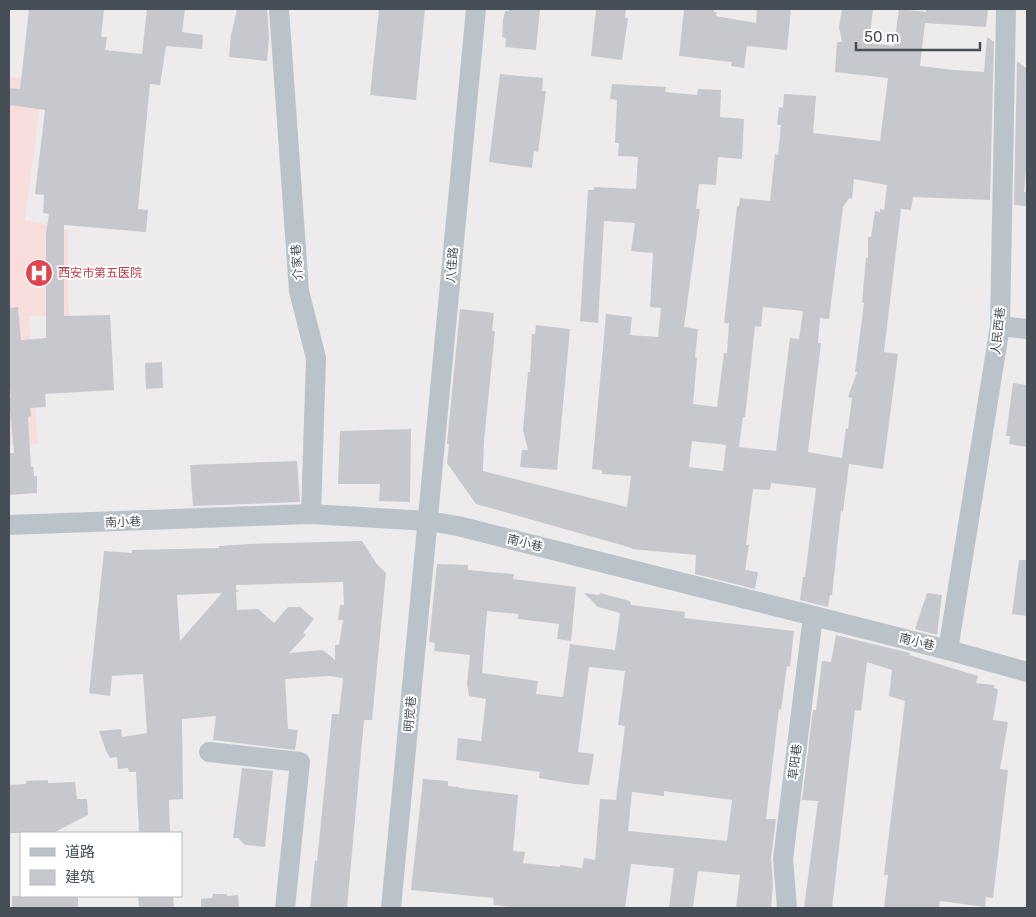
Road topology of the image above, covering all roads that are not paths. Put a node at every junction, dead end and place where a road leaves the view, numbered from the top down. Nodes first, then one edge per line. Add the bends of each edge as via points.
1 (279, 9) edge
2 (476, 9) edge
3 (1006, 9) edge
4 (1000, 326) junction
5 (1027, 329) edge
6 (311, 514) junction
7 (428, 521) junction
8 (9, 525) edge
9 (812, 616) junction
10 (948, 650) junction
11 (1027, 672) edge
12 (208, 752) dead end
13 (285, 908) edge
14 (391, 908) edge
15 (787, 908) edge

1 - 6 street, 介家巷 via 299,291 316,358
2 - 7 street, 八佳路
3 - 4 street, 人民西巷
4 - 5 street
4 - 10 street, 人民西巷
6 - 7 street, 南小巷
6 - 8 street, 南小巷
7 - 9 street, 南小巷 via 468,528
7 - 14 street, 明觉巷
9 - 10 street, 南小巷
9 - 15 street, 草阳巷 via 783,859
10 - 11 street, 南小巷
12 - 13 street via 300,762

